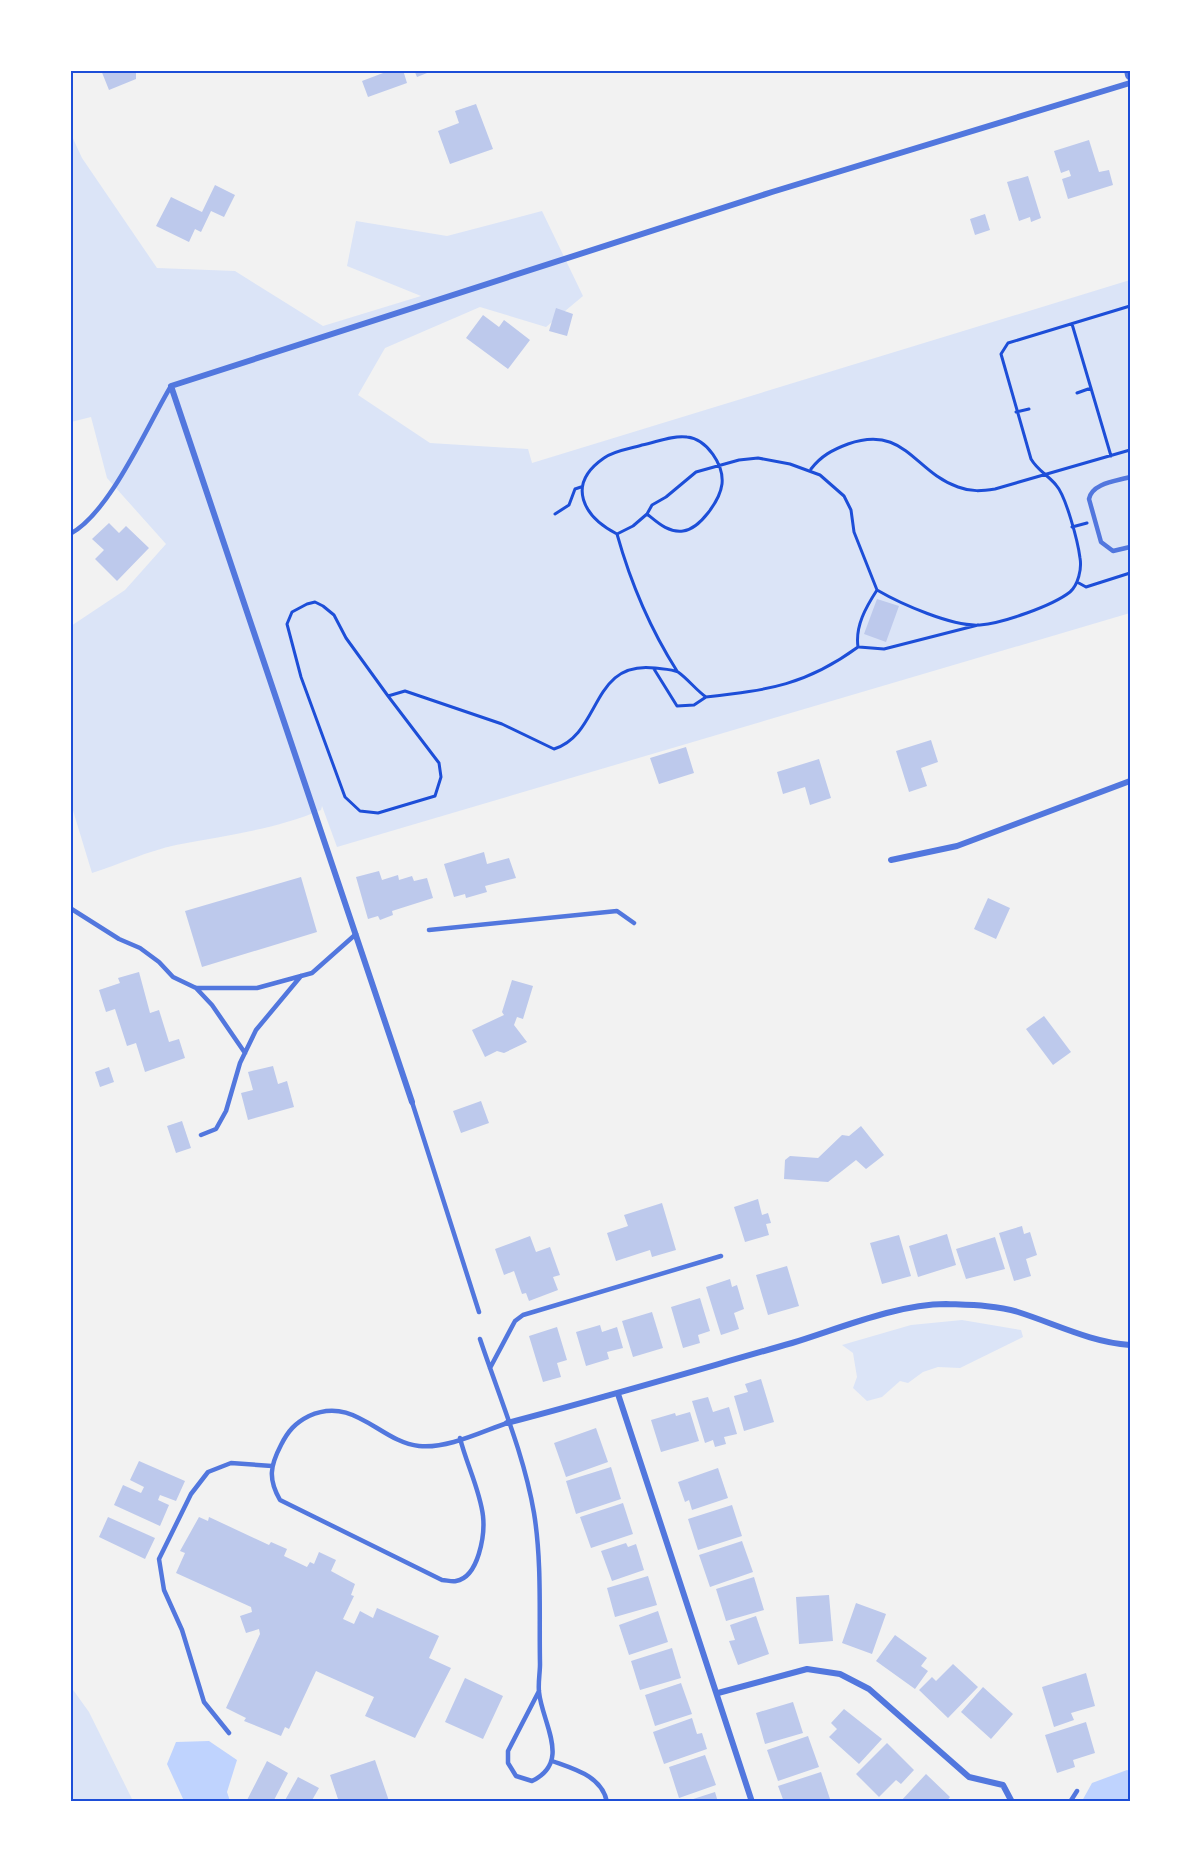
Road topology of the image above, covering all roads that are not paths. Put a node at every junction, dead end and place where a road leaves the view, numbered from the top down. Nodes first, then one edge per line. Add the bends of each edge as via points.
1 (1129, 70) edge
2 (1131, 75) edge
3 (1131, 83) edge
4 (171, 386) junction
5 (1131, 477) edge
6 (70, 534) edge
7 (1131, 547) edge
8 (1131, 781) edge
9 (891, 860) dead end
10 (70, 908) edge
11 (634, 923) dead end
12 (429, 930) dead end
13 (356, 934) junction
14 (301, 976) junction
15 (196, 988) junction
16 (245, 1053) junction
17 (412, 1101) joint
18 (201, 1135) dead end
19 (721, 1256) dead end
20 (479, 1312) dead end
21 (480, 1339) dead end
22 (1131, 1345) edge
23 (490, 1368) junction
24 (618, 1394) junction
25 (507, 1423) junction
26 (460, 1438) junction
27 (272, 1466) junction
28 (538, 1691) junction
29 (718, 1693) junction
30 (229, 1733) dead end
31 (552, 1761) junction
32 (1077, 1791) dead end
33 (606, 1802) edge
34 (752, 1802) edge
35 (1012, 1802) edge
36 (1070, 1802) edge

1 - 2 street
3 - 4 street via 772,192
4 - 6 lane via 108,495 85,526
4 - 13 street
5 - 7 lane via 1090,492 1101,542 1109,550
8 - 9 street via 957,846
10 - 15 lane via 140,948 173,977
11 - 12 lane via 617,911
13 - 14 lane via 312,973
13 - 17 street
14 - 15 lane via 257,988
14 - 16 lane via 256,1030
15 - 16 lane
16 - 18 lane via 226,1112 216,1129
17 - 20 lane
19 - 23 lane via 523,1315 515,1321
21 - 23 lane
22 - 24 street via 1081,1336 1016,1311 943,1304 881,1316
23 - 25 lane
24 - 25 street
24 - 29 street
25 - 26 lane
25 - 28 lane via 534,1514
26 - 27 lane via 418,1446 348,1413 317,1412 296,1422
26 - 27 lane via 483,1514 483,1533 468,1576 456,1581 442,1580 280,1500 272,1485
27 - 30 lane via 231,1463 208,1472 191,1494 159,1559 164,1590 182,1630 204,1702
28 - 31 lane via 551,1739
28 - 31 lane via 515,1732 508,1763 516,1776 532,1781 545,1775
29 - 34 street
29 - 35 street via 807,1669 840,1674 869,1689 969,1777 1002,1785
31 - 33 lane via 582,1772 598,1783
32 - 36 lane

